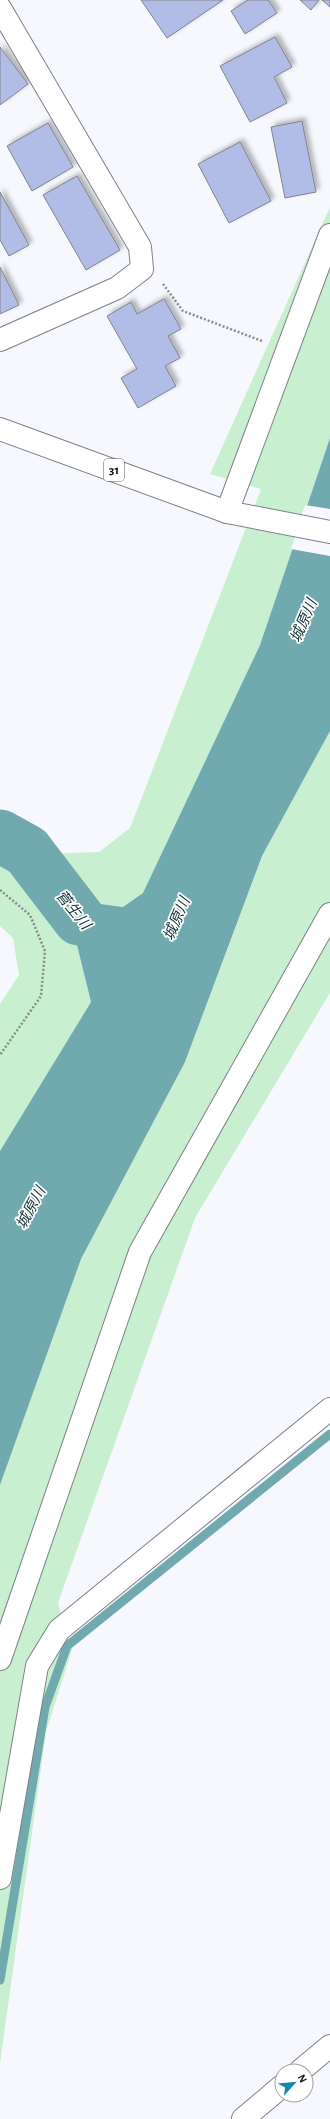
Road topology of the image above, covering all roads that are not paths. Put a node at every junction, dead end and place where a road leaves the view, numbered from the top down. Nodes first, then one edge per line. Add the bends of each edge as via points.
1 (0, 8) edge
2 (330, 235) edge
3 (0, 340) edge
4 (0, 429) edge
5 (227, 512) junction
6 (330, 532) edge
7 (330, 914) edge
8 (330, 1409) edge
9 (0, 1659) edge
10 (0, 1878) edge
11 (330, 2046) edge
12 (310, 2063) edge
13 (274, 2093) edge
14 (243, 2119) edge

1 - 3 street via 140,247 142,269 117,288
2 - 5 street
4 - 5 street, 31
5 - 6 street, 31
7 - 9 street via 140,1252
8 - 10 street via 59,1630 37,1666
11 - 12 street
13 - 14 street

